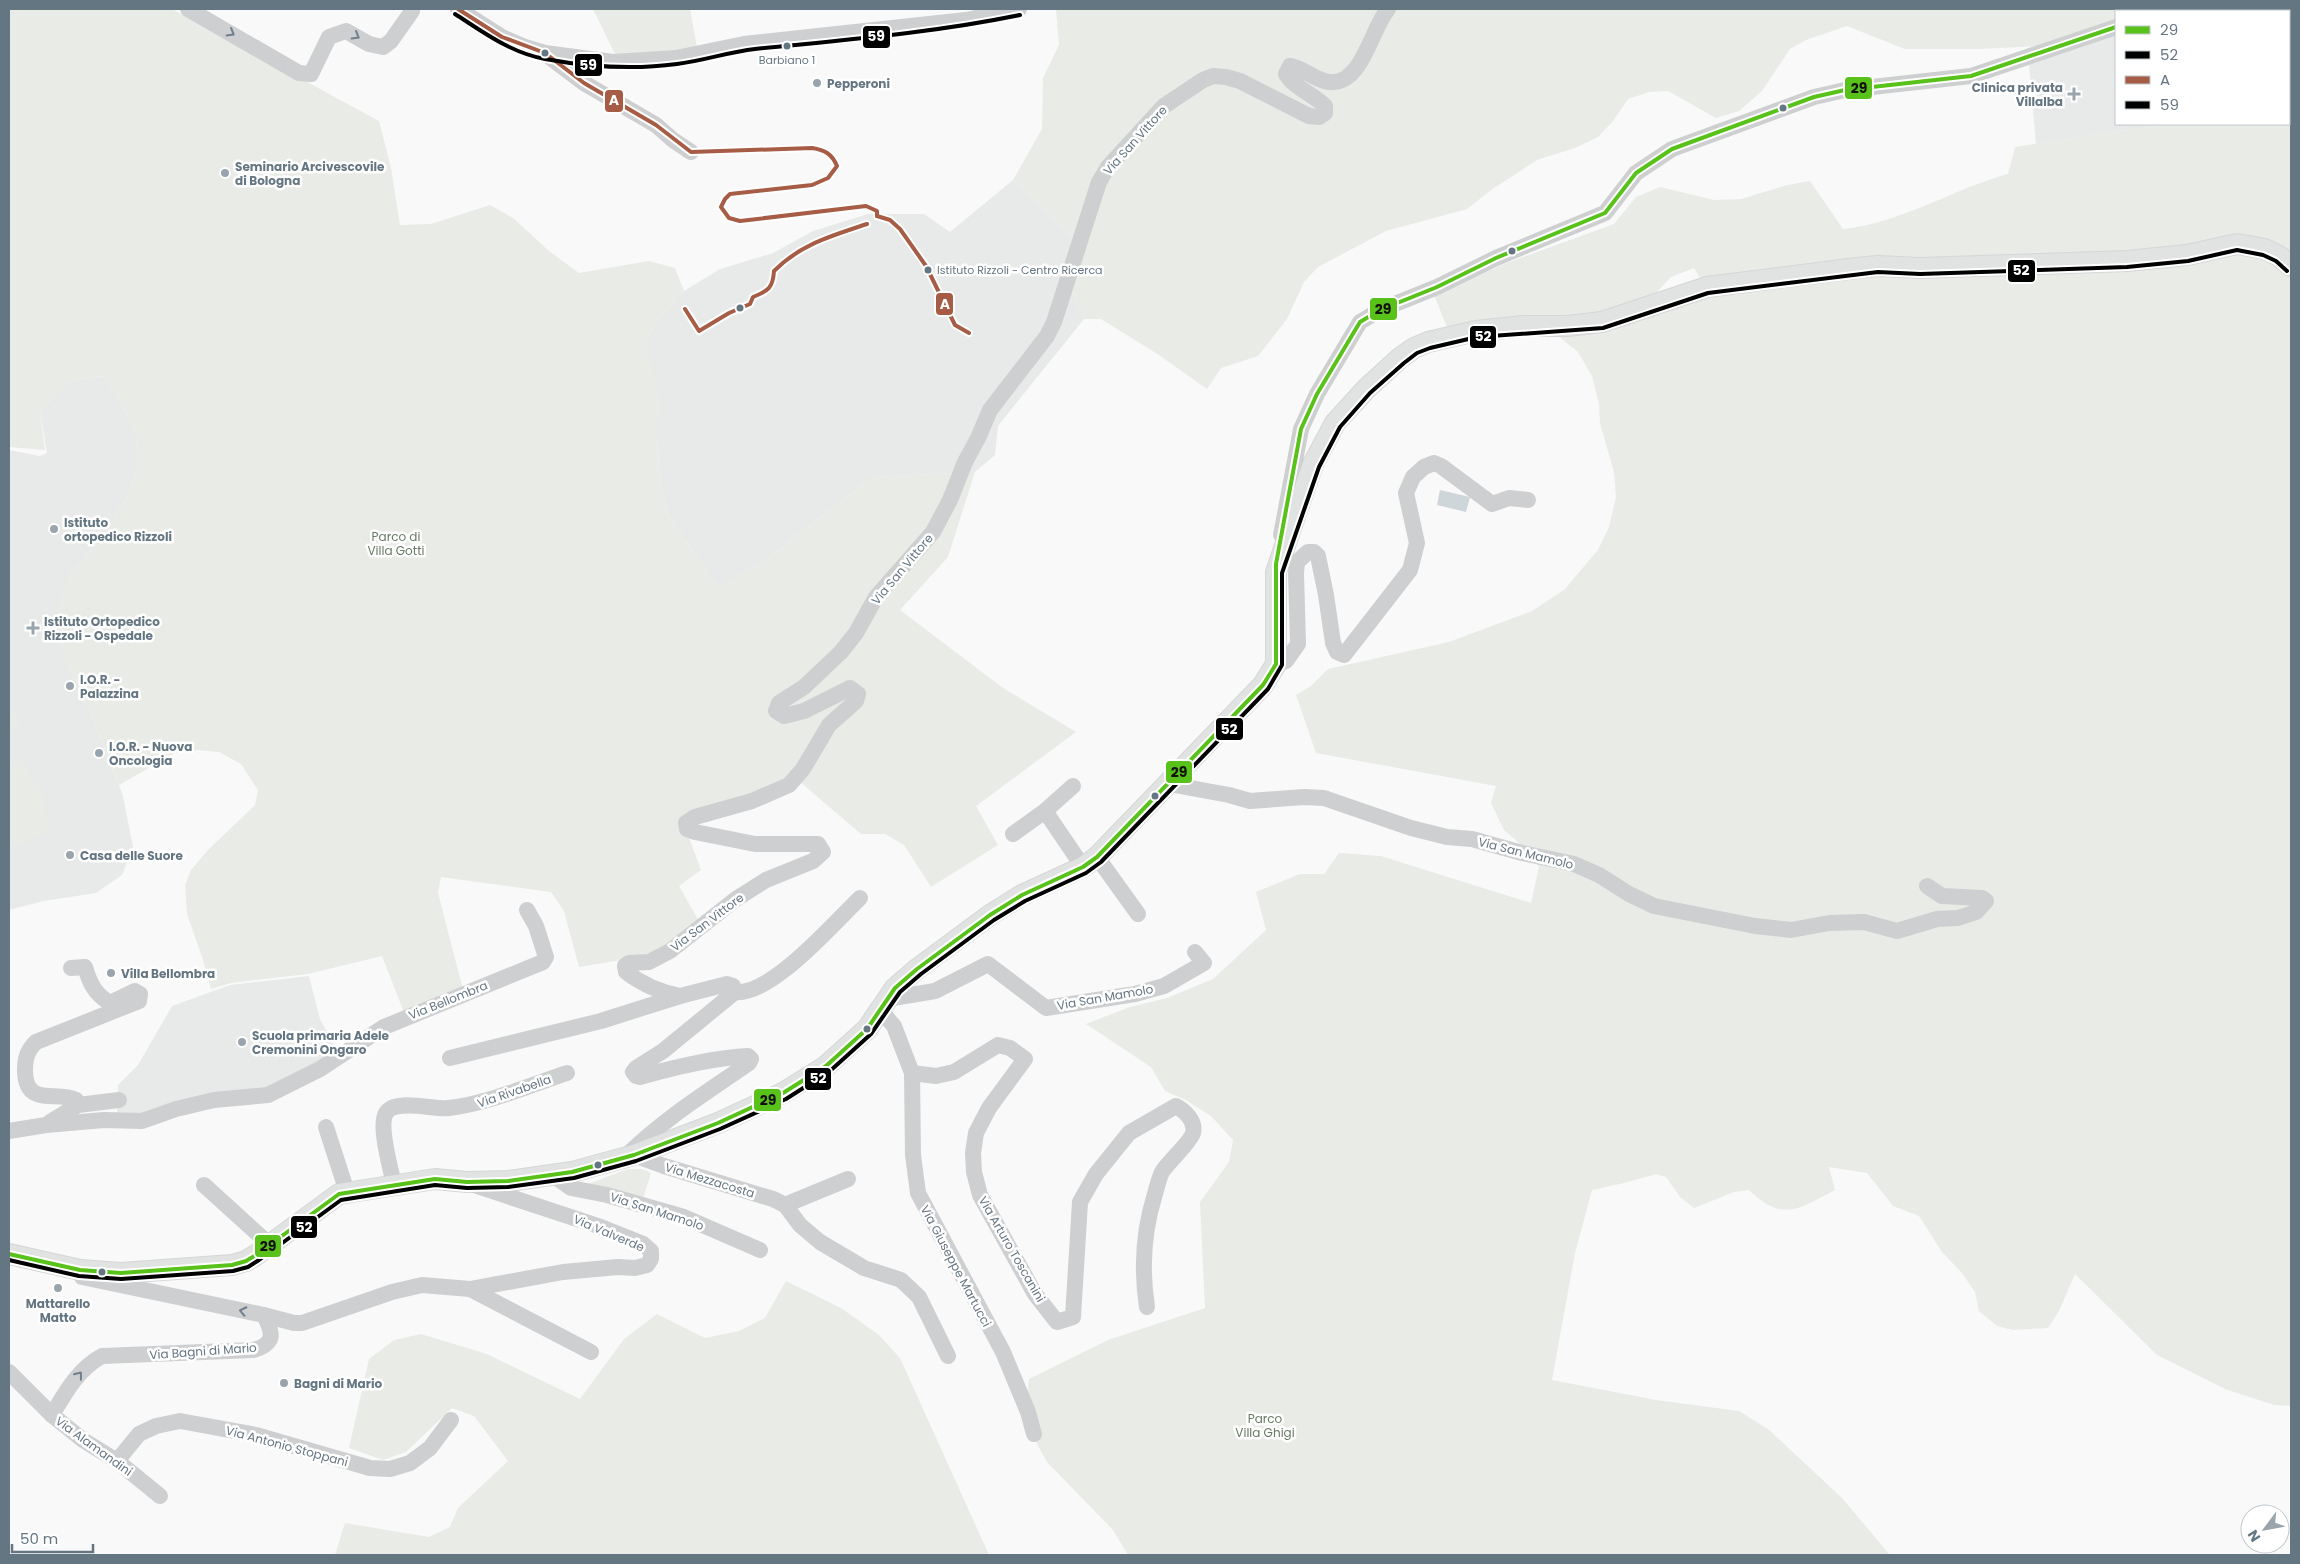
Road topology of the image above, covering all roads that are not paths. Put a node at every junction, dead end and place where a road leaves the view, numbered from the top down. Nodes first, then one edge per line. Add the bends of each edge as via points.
1 (188, 9) edge
2 (410, 9) edge
3 (458, 9) edge
4 (1019, 9) edge
5 (1388, 9) edge
6 (2115, 27) edge
7 (545, 53) junction
8 (691, 152) dead end
9 (2291, 266) edge
10 (1528, 500) dead end
11 (1276, 572) junction
12 (1276, 664) junction
13 (1169, 784) junction
14 (1073, 786) dead end
15 (1045, 811) junction
16 (1013, 834) dead end
17 (1090, 862) junction
18 (1927, 886) dead end
19 (860, 898) dead end
20 (527, 910) dead end
21 (1138, 914) dead end
22 (1195, 952) dead end
23 (71, 968) dead end
24 (735, 992) junction
25 (680, 996) junction
26 (884, 1004) junction
27 (450, 1058) dead end
28 (566, 1073) dead end
29 (912, 1073) junction
30 (119, 1100) dead end
31 (78, 1105) junction
32 (46, 1125) junction
33 (326, 1127) dead end
34 (9, 1131) edge
35 (629, 1156) junction
36 (554, 1176) junction
37 (848, 1178) dead end
38 (467, 1182) junction
39 (204, 1185) dead end
40 (394, 1185) junction
41 (347, 1192) junction
42 (785, 1205) junction
43 (270, 1245) junction
44 (760, 1250) dead end
45 (9, 1254) edge
46 (40, 1259) junction
47 (470, 1289) junction
48 (1147, 1307) dead end
49 (264, 1315) junction
50 (591, 1352) dead end
51 (948, 1356) dead end
52 (9, 1372) edge
53 (52, 1415) junction
54 (451, 1420) dead end
55 (1034, 1434) dead end
56 (117, 1461) junction
57 (160, 1496) dead end

1 -> 2 street via 300,73 311,74 329,36 346,31 383,48 392,41 412,11
3 - 7 street via 502,37
4 - 7 street via 966,20 744,44 676,58 613,62
5 - 25 street, Via San Vittore via 1380,19 1359,66 1349,76 1330,82 1290,66 1286,74 1290,81 1324,106 1325,113 1319,117 1309,116 1240,81 1213,76 1164,106 1108,166 1090,207 1054,322 1047,336 990,410 933,532 876,596 856,634 841,652 804,687 779,703 776,711 784,716 804,711 850,688 858,694 856,701 829,725 803,769 789,785 752,801 695,817 686,823 687,829 695,832 755,844 818,844 823,852 813,861 766,880 736,899 670,951 649,962 625,966 626,972 638,981
6 - 11 street via 1971,76 1845,90 1814,97 1672,149 1636,173 1605,213 1496,258 1360,322 1317,394 1301,429
7 - 8 street via 584,83 656,124
9 - 11 main road via 2266,249 2237,244 2187,255 2128,261 1920,268 1878,266 1707,287 1602,322 1476,331 1428,342 1414,348 1388,368 1335,423 1313,464
10 - 12 street via 1509,498 1492,504 1441,466 1434,463 1424,468 1413,478 1406,493 1417,543 1410,570 1380,610 1344,655 1337,652 1318,556 1308,552 1297,562 1298,644 1286,661
11 - 12 main road
12 - 13 main road via 1252,697
13 - 17 main road
13 - 18 street, Via San Mamolo via 1250,801 1324,798 1411,828 1574,864 1654,906 1764,927 1791,930 1864,922 1897,931 1976,912 1986,901 1982,898 1942,896
14 - 15 street
15 - 16 street
15 - 17 street
17 - 21 street
17 - 26 main road via 1022,895 990,915 917,968 895,988
19 - 24 street via 784,972 744,993
20 - 32 street, Via Bellombra via 544,947 546,957 543,962 384,1027 320,1069 268,1095 214,1100 176,1108 142,1121 104,1120
22 - 26 street, Via San Mamolo via 1204,963 1164,986 1135,994 1046,1008 988,964 935,991
23 - 31 street, Via Bellombra via 85,967 98,995 110,1003 135,991 140,994 139,1001 36,1042 30,1049 25,1064 26,1077 36,1095 69,1097
24 - 25 street via 733,986 727,984
24 - 35 street via 633,1072 640,1077 728,1057 748,1056 751,1059 749,1063 643,1139
25 - 27 street via 601,1021
26 - 29 street, Via Giuseppe Martucci
26 - 35 main road via 867,1029 826,1066 782,1093 718,1123
28 - 40 street, Via Rivabella via 474,1105 445,1108 396,1106 386,1112 383,1124
29 - 48 street, Via Arturo Toscanini via 936,1076 954,1072 998,1045 1010,1048 1025,1059 976,1133 974,1172 980,1195 1035,1294 1057,1322 1072,1318 1080,1202 1096,1174 1129,1132 1176,1106 1185,1111 1193,1123 1193,1134 1162,1173 1143,1243
29 - 55 street, Via Giuseppe Martucci via 913,1155 918,1193 1002,1352
30 - 31 street, Via Bellombra
31 - 32 street, Via Bellombra
32 - 34 street, Via Bellombra
33 - 41 street
35 - 36 main road
35 - 42 street, Via Mezzacosta
36 - 38 main road
36 - 44 street, Via San Mamolo via 571,1188 684,1217
37 - 42 street
38 - 40 main road via 435,1179
38 - 47 street, Via Valverde via 642,1244 651,1251 652,1259 648,1265 635,1268 563,1272
39 - 43 street
40 - 41 main road
41 - 43 main road via 332,1198
42 - 51 street via 800,1225 820,1242 864,1268 902,1280 919,1297
43 - 46 main road via 246,1261 232,1264 121,1273 80,1270
45 - 46 main road
49 -> 46 street via 72,1275
47 - 49 street, Via Valverde via 422,1285 302,1323
47 - 50 street, Via Valverde
53 -> 49 street, Via Bagni di Mario via 85,1367 102,1356 254,1350 264,1347 272,1335
52 - 53 street, Via Alamandini
53 - 56 street, Via Alamandini
54 - 56 street, Via Antonio Stoppani via 430,1448 410,1463 390,1469 370,1468 256,1435 180,1421 139,1434
56 - 57 street, Via Alamandini

